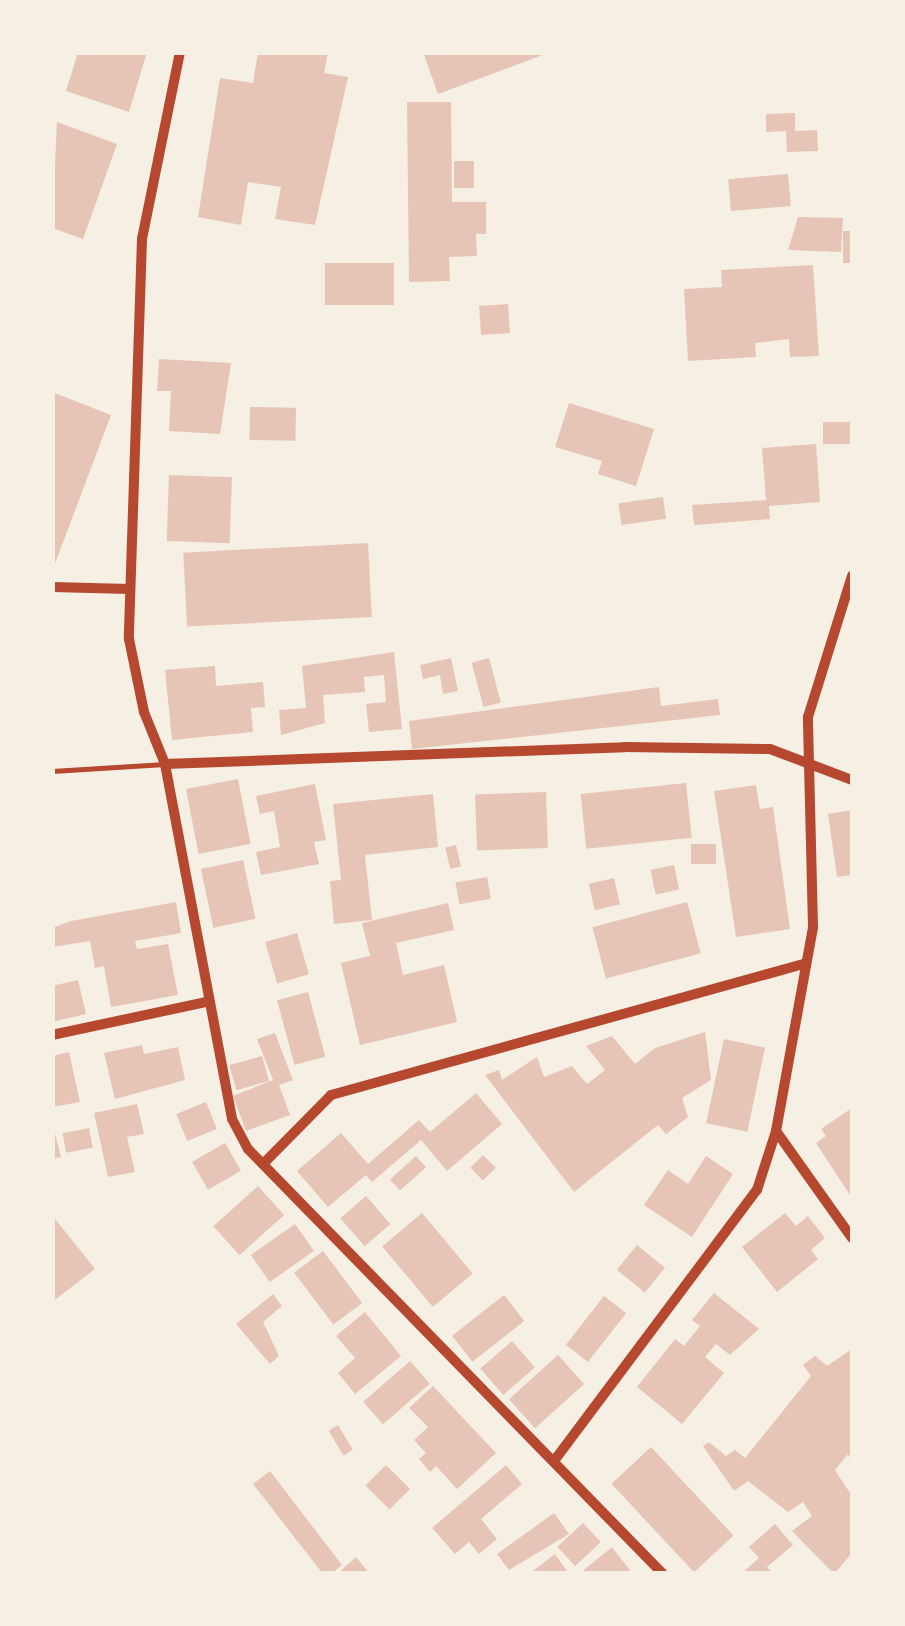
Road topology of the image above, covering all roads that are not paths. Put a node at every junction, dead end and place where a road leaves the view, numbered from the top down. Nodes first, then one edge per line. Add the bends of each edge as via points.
1 (180, 52) edge
2 (852, 576) edge
3 (52, 587) edge
4 (130, 589) junction
5 (809, 760) junction
6 (165, 764) junction
7 (52, 772) edge
8 (852, 780) edge
9 (806, 964) junction
10 (206, 1002) junction
11 (52, 1035) edge
12 (776, 1131) junction
13 (262, 1164) junction
14 (852, 1238) edge
15 (554, 1461) junction
16 (663, 1574) edge

1 - 4 street via 142,239
2 - 5 street via 808,717
3 - 4 street
4 - 6 street via 128,639 144,712
5 - 6 street via 770,749 625,748
5 - 8 street
5 - 9 street via 813,927
6 - 7 lane
6 - 10 street
9 - 12 street
9 - 13 street via 332,1095
10 - 11 street
10 - 13 street via 232,1119
12 - 14 street
12 - 15 street via 757,1190
13 - 15 street
15 - 16 street

